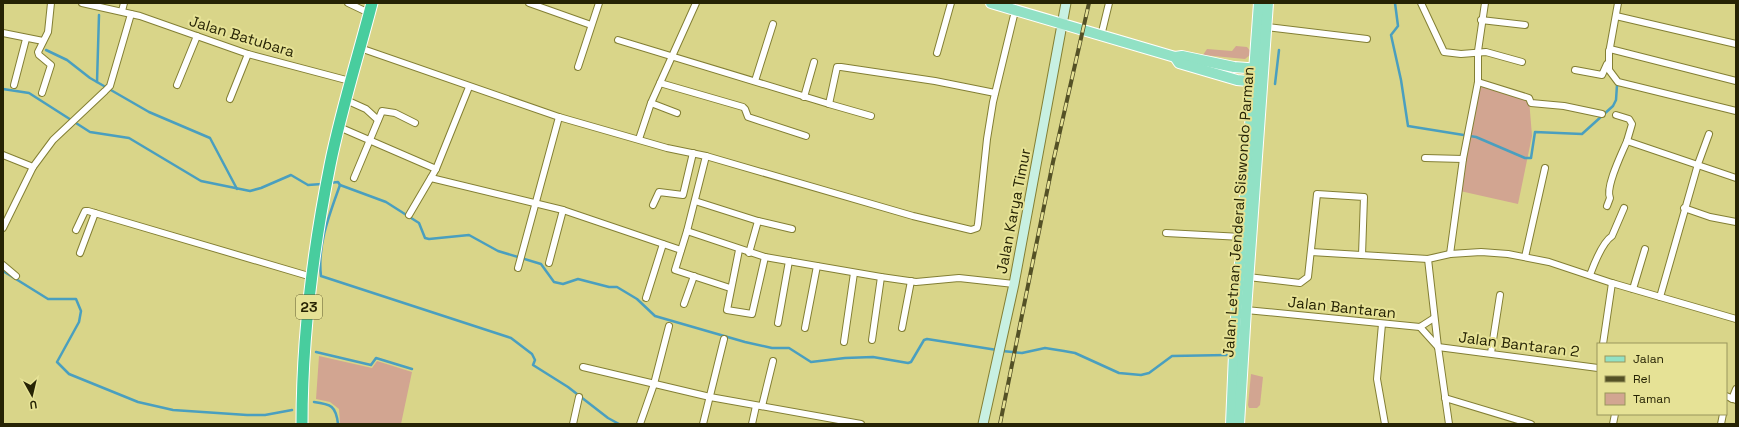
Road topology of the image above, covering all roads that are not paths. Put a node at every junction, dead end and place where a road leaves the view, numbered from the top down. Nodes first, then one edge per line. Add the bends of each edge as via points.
1 (51, 3) edge
2 (82, 3) edge
3 (124, 3) edge
4 (348, 3) edge
5 (529, 3) edge
6 (599, 3) edge
7 (696, 3) edge
8 (951, 3) edge
9 (991, 3) edge
10 (1066, 3) edge
11 (1109, 3) edge
12 (1259, 3) edge
13 (1268, 3) edge
14 (1420, 3) edge
15 (1485, 3) edge
16 (1618, 3) edge
17 (371, 8) edge
18 (122, 11) junction
19 (1015, 11) junction
20 (132, 14) junction
21 (1616, 16) junction
22 (1482, 20) junction
23 (773, 24) dead end
24 (1062, 24) junction
25 (591, 25) junction
26 (1525, 25) dead end
27 (1267, 27) junction
28 (3, 33) edge
29 (197, 36) junction
30 (1101, 36) junction
31 (26, 39) junction
32 (1367, 39) dead end
33 (618, 40) dead end
34 (43, 41) junction
35 (1736, 44) edge
36 (360, 48) junction
37 (1609, 50) junction
38 (1478, 51) junction
39 (936, 53) dead end
40 (248, 54) junction
41 (672, 57) junction
42 (1175, 57) junction
43 (814, 62) dead end
44 (1522, 62) dead end
45 (578, 67) dead end
46 (1258, 69) junction
47 (1575, 70) dead end
48 (350, 81) junction
49 (755, 81) junction
50 (1736, 81) edge
51 (1257, 82) junction
52 (1478, 82) junction
53 (660, 83) junction
54 (14, 85) dead end
55 (177, 85) dead end
56 (469, 87) junction
57 (42, 93) dead end
58 (995, 93) junction
59 (804, 97) junction
60 (230, 99) dead end
61 (346, 100) junction
62 (651, 103) junction
63 (829, 104) junction
64 (1736, 111) edge
65 (677, 113) dead end
66 (1602, 114) dead end
67 (1616, 115) dead end
68 (871, 116) dead end
69 (559, 118) junction
70 (378, 120) junction
71 (415, 123) dead end
72 (339, 127) junction
73 (1709, 134) dead end
74 (806, 136) dead end
75 (639, 139) junction
76 (369, 140) junction
77 (1627, 142) junction
78 (693, 154) junction
79 (3, 155) edge
80 (706, 156) junction
81 (1425, 158) dead end
82 (1463, 159) junction
83 (1698, 164) junction
84 (33, 167) junction
85 (1545, 168) dead end
86 (436, 169) junction
87 (354, 178) dead end
88 (431, 178) junction
89 (1736, 178) edge
90 (695, 200) junction
91 (535, 204) junction
92 (653, 205) dead end
93 (1607, 206) dead end
94 (1624, 208) dead end
95 (1684, 208) junction
96 (563, 210) junction
97 (95, 213) junction
98 (409, 215) dead end
99 (758, 221) junction
100 (1736, 222) edge
101 (3, 228) edge
102 (792, 229) dead end
103 (76, 230) dead end
104 (687, 231) junction
105 (1166, 233) dead end
106 (1242, 237) junction
107 (663, 244) junction
108 (1645, 249) dead end
109 (681, 250) junction
110 (739, 250) junction
111 (80, 252) dead end
112 (1311, 252) junction
113 (749, 253) junction
114 (1450, 254) junction
115 (1362, 255) junction
116 (765, 257) junction
117 (1525, 257) junction
118 (1428, 259) junction
119 (789, 261) junction
120 (549, 262) dead end
121 (3, 265) edge
122 (817, 266) junction
123 (518, 268) dead end
124 (854, 273) junction
125 (1590, 275) junction
126 (16, 276) dead end
127 (694, 276) junction
128 (312, 277) junction
129 (881, 277) junction
130 (1248, 277) junction
131 (911, 281) junction
132 (1612, 283) junction
133 (1014, 284) junction
134 (730, 288) junction
135 (1633, 289) junction
136 (1500, 295) dead end
137 (1660, 297) junction
138 (646, 298) dead end
139 (684, 304) dead end
140 (1246, 310) junction
141 (1434, 318) junction
142 (1736, 319) edge
143 (778, 323) dead end
144 (1382, 324) junction
145 (669, 326) dead end
146 (1420, 327) junction
147 (805, 328) dead end
148 (902, 328) dead end
149 (724, 339) dead end
150 (872, 340) dead end
151 (844, 342) dead end
152 (1603, 343) edge
153 (1438, 347) junction
154 (1491, 353) junction
155 (772, 361) dead end
156 (583, 367) dead end
157 (1597, 368) edge
158 (654, 384) junction
159 (1736, 389) edge
160 (579, 397) dead end
161 (710, 397) junction
162 (1445, 398) junction
163 (1729, 398) edge
164 (759, 406) junction
165 (1235, 422) edge
166 (302, 424) edge
167 (574, 424) edge
168 (640, 424) edge
169 (703, 424) edge
170 (752, 424) edge
171 (861, 424) edge
172 (983, 424) edge
173 (1385, 424) edge
174 (1449, 424) edge
175 (1531, 424) edge

1 - 34 street via 48,32
2 - 18 street, Jalan Batubara
3 - 18 street
4 - 17 street
5 - 25 street
6 - 25 street
7 - 41 street
8 - 39 street
9 - 19 main road
10 - 24 street, Jalan Karya Timur
11 - 30 street
12 - 46 main road, Jalan Letnan Jenderal Siswondo Parman
13 - 27 main road, Jalan Letnan Jenderal Siswondo Parman
14 - 38 street via 1444,52 1461,54
15 - 22 street
16 - 21 street
17 - 36 highway, 23
18 - 20 street, Jalan Batubara
19 - 24 main road
19 - 58 street
20 - 29 street, Jalan Batubara
20 - 84 street via 110,86 53,140
21 - 35 street
21 - 37 street
22 - 26 street
22 - 38 street
23 - 49 street
24 - 30 main road
24 - 133 street, Jalan Karya Timur
25 - 45 street
27 - 32 street
27 - 46 main road, Jalan Letnan Jenderal Siswondo Parman
28 - 31 street
29 - 40 street, Jalan Batubara
29 - 55 street
30 - 42 main road
31 - 34 street
31 - 54 street
33 - 41 street
34 - 57 street via 38,54 50,62 51,67
36 - 48 highway, 23
36 - 56 street
37 - 47 street via 1605,72 1602,75
37 - 50 street
37 - 64 street via 1609,70 1618,82
38 - 44 street
38 - 52 street
40 - 48 street, Jalan Batubara
40 - 60 street
41 - 49 street
41 - 53 street
42 - 46 main road
42 - 51 main road via 1179,63 1237,80
43 - 59 street
46 - 51 main road, Jalan Letnan Jenderal Siswondo Parman
48 - 61 highway, 23
49 - 59 street
51 - 106 main road, Jalan Letnan Jenderal Siswondo Parman
51 - 130 main road, Jalan Letnan Jenderal Siswondo Parman
52 - 66 street via 1530,98 1531,103 1564,106
52 - 82 street
53 - 62 street
53 - 74 street via 743,107 747,116
56 - 69 street
56 - 86 street
58 - 63 street via 935,81 837,67
58 - 80 street via 986,140 978,224 974,229 913,216
59 - 63 street
61 - 70 street via 366,109
61 - 72 highway, 23
62 - 65 street
62 - 75 street
63 - 68 street
67 - 77 street via 1629,119 1632,124
69 - 75 street
69 - 91 street
70 - 71 street via 385,110
70 - 76 street
72 - 76 street
72 - 128 highway, 23 via 316,235
73 - 83 street
75 - 78 street
76 - 86 street
76 - 87 street
77 - 83 street
77 - 93 street via 1611,181
78 - 80 street
78 - 92 street via 683,195 659,192
79 - 84 street
80 - 90 street
81 - 82 street
82 - 114 street
83 - 89 street
83 - 95 street
84 - 101 street
85 - 117 street
86 - 88 street
88 - 91 street
88 - 98 street
90 - 99 street
90 - 104 street
91 - 96 street
91 - 123 street
94 - 125 street
95 - 100 street
95 - 137 street
96 - 107 street
96 - 120 street
97 - 103 street via 85,211
97 - 111 street
97 - 128 street
99 - 102 street
99 - 113 street
104 - 109 street
104 - 110 street
105 - 106 street
106 - 165 main road, Jalan Letnan Jenderal Siswondo Parman via 1235,331
107 - 109 street
107 - 138 street
108 - 135 street
109 - 127 street via 675,270
110 - 113 street
110 - 134 street
112 - 115 street
112 - 115 street via 1317,194 1364,197
112 - 130 street via 1308,277 1300,283
113 - 116 street
114 - 117 street via 1491,252
114 - 118 street
115 - 118 street
116 - 119 street
116 - 134 street via 752,314 726,309
117 - 125 street
118 - 141 street
119 - 122 street
119 - 143 street
121 - 126 street
122 - 124 street
122 - 147 street
124 - 129 street
124 - 151 street
125 - 132 street
127 - 134 street
127 - 139 street
128 - 166 highway, 23
129 - 131 street
129 - 150 street
130 - 140 main road, Jalan Letnan Jenderal Siswondo Parman
131 - 133 street via 959,278
131 - 148 street
132 - 135 street
132 - 152 street
133 - 172 street, Jalan Karya Timur
135 - 137 street
136 - 154 street
137 - 142 street
140 - 144 street, Jalan Bantaran
140 - 165 main road, Jalan Letnan Jenderal Siswondo Parman
141 - 146 street
141 - 153 street
144 - 146 street, Jalan Bantaran
144 - 173 street via 1377,378
145 - 158 street
146 - 153 street
149 - 161 street
153 - 154 street, Jalan Bantaran 2
153 - 162 street
154 - 157 street, Jalan Bantaran 2
155 - 164 street
156 - 158 street
158 - 161 street
158 - 168 street
159 - 163 street
160 - 167 street
161 - 164 street
161 - 169 street
162 - 174 street
162 - 175 street
164 - 170 street
164 - 171 street

